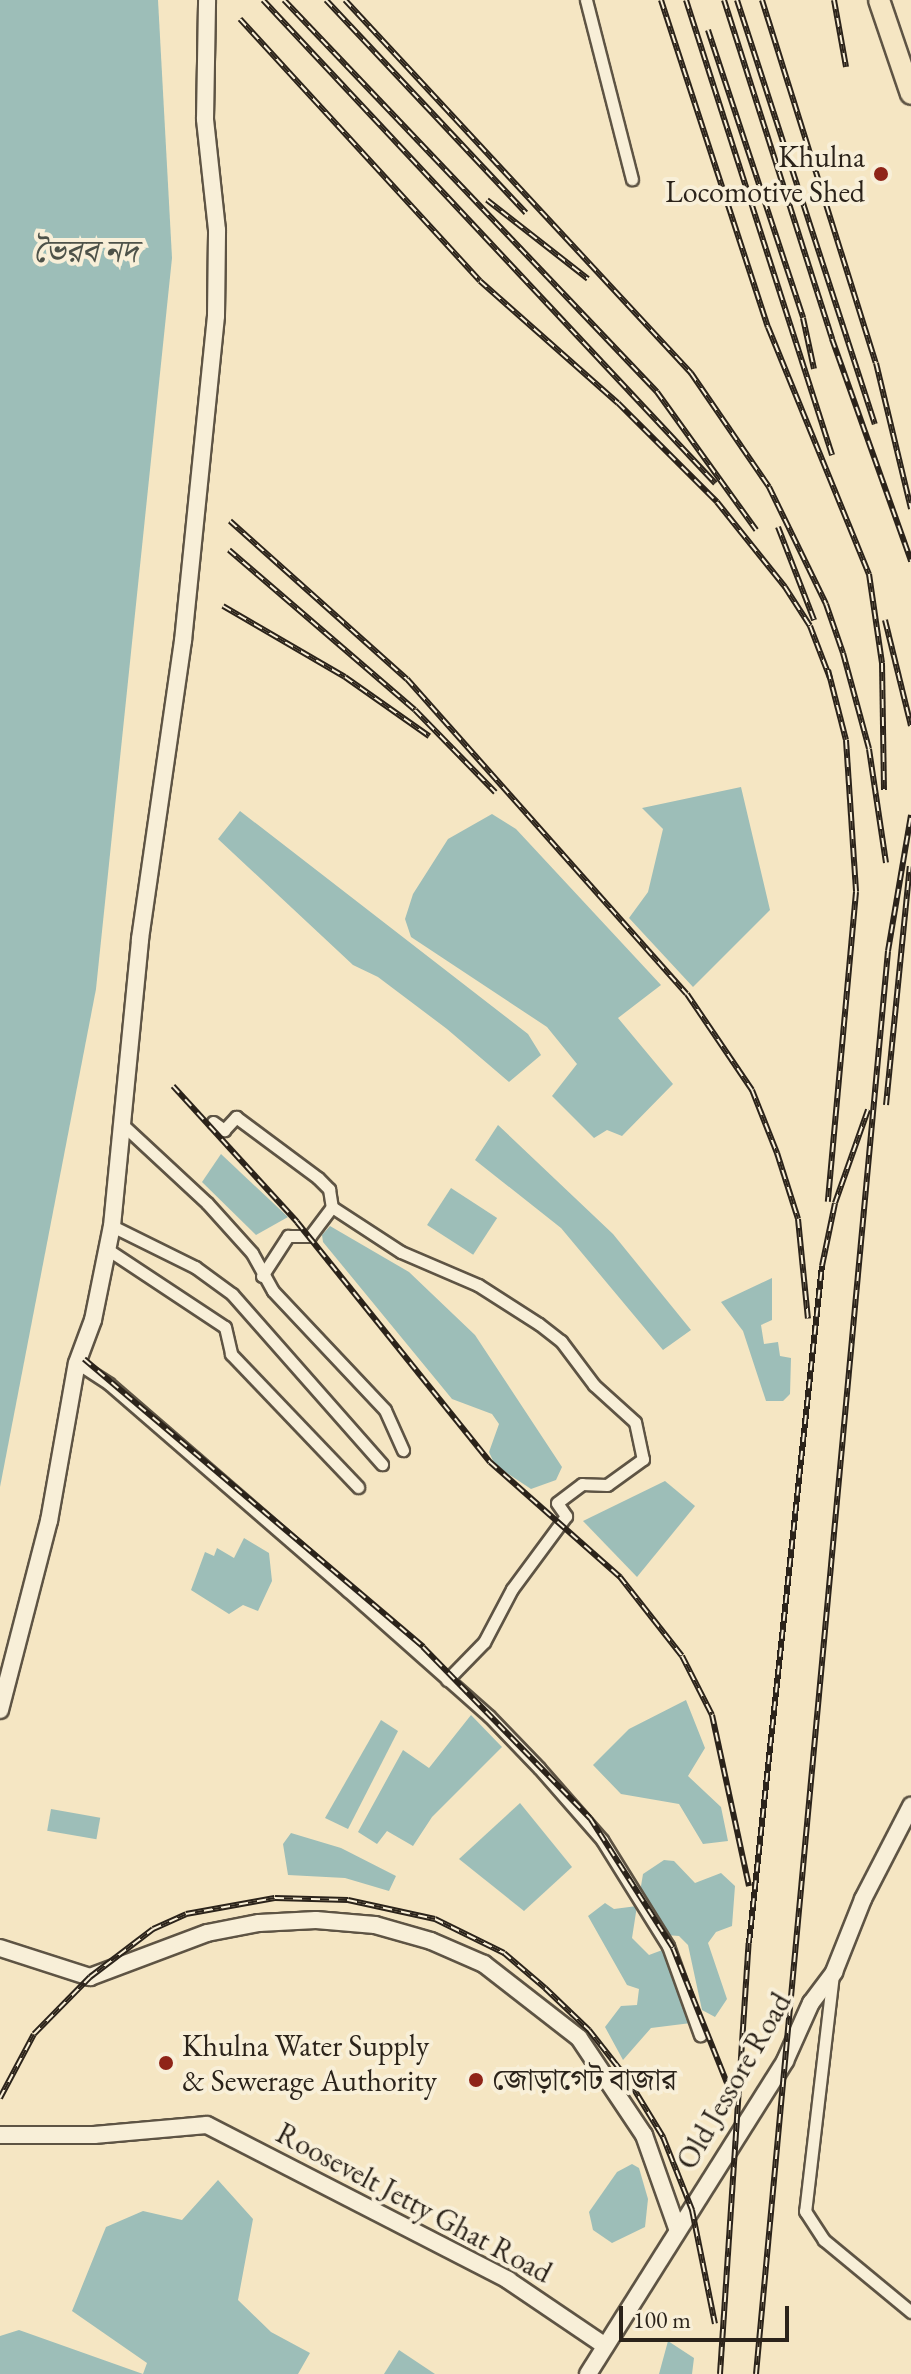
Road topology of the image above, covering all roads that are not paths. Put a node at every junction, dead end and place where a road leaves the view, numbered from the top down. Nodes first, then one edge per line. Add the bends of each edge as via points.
1 (207, 0) edge
2 (586, 0) edge
3 (879, 0) edge
4 (892, 0) edge
5 (911, 58) edge
6 (911, 94) edge
7 (632, 179) dead end
8 (213, 1122) dead end
9 (123, 1125) junction
10 (332, 1207) junction
11 (112, 1226) junction
12 (107, 1249) junction
13 (262, 1276) junction
14 (77, 1363) junction
15 (403, 1450) dead end
16 (382, 1464) dead end
17 (358, 1487) dead end
18 (447, 1680) junction
19 (0, 1710) edge
20 (911, 1806) edge
21 (0, 1948) edge
22 (834, 1972) junction
23 (700, 2035) dead end
24 (0, 2135) edge
25 (677, 2228) junction
26 (911, 2312) edge
27 (604, 2345) junction
28 (588, 2374) edge

1 - 9 street via 205,119 217,230 216,316 192,564 140,939
2 - 7 street
3 - 6 highway
4 - 5 highway
8 - 10 street via 224,1130 236,1117 318,1178 329,1189
9 - 11 street
9 - 13 street via 207,1203 252,1253
10 - 13 street via 310,1236 288,1236
10 - 18 street via 401,1252 478,1285 561,1341 594,1385 635,1422 643,1446 643,1459 627,1474 607,1485 582,1484 557,1503 566,1516 512,1589 484,1642
11 - 12 street
11 - 16 street via 195,1267 232,1294
12 - 14 street via 93,1320
12 - 17 street via 225,1327 231,1354
13 - 15 street via 385,1410
14 - 18 street via 109,1384
14 - 19 street via 49,1521
18 - 23 street via 489,1716 602,1840 668,1946
20 - 22 street, Old Jessore Road via 863,1899
21 - 25 street via 90,1977 207,1933 259,1923 375,1925 431,1941 484,1964 579,2038 644,2135
22 - 25 street, Old Jessore Road via 811,2003 785,2061
22 - 26 street via 805,2211 824,2240
24 - 27 street, Roosevelt Jetty Ghat Road via 94,2135 207,2125 508,2280
25 - 27 street, Old Jessore Road
27 - 28 street, Old Jessore Road

